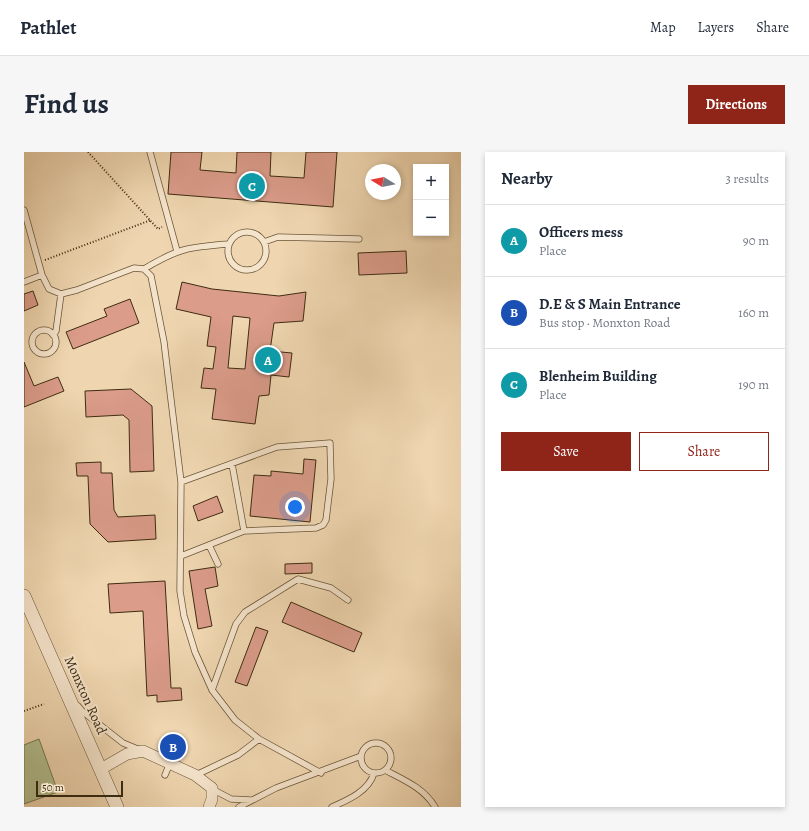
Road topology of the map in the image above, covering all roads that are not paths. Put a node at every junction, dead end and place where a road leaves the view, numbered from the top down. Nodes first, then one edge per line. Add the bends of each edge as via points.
1 (150, 152) edge
2 (24, 210) edge
3 (359, 239) dead end
4 (264, 242) junction
5 (229, 244) junction
6 (177, 251) junction
7 (144, 270) junction
8 (42, 275) junction
9 (24, 282) edge
10 (61, 294) junction
11 (53, 335) junction
12 (232, 464) junction
13 (181, 482) junction
14 (244, 531) junction
15 (209, 545) junction
16 (181, 556) junction
17 (218, 564) dead end
18 (24, 596) edge
19 (348, 600) dead end
20 (212, 690) junction
21 (67, 691) junction
22 (259, 739) junction
23 (143, 751) junction
24 (361, 756) junction
25 (170, 763) junction
26 (101, 769) junction
27 (385, 770) junction
28 (321, 773) junction
29 (374, 773) junction
30 (165, 775) dead end
31 (196, 775) junction
32 (212, 788) junction
33 (251, 800) junction
34 (117, 807) edge
35 (209, 807) edge
36 (239, 807) edge
37 (332, 807) edge
38 (435, 807) edge

1 - 6 lane
2 - 8 lane
3 - 4 lane via 278,237
4 - 5 lane via 254,233 247,232 234,236
4 - 5 lane via 265,257 256,268 250,270 243,270 232,263 227,250
5 - 6 lane
6 - 7 lane
7 - 10 lane via 134,268
7 - 13 lane via 151,276 164,342
8 - 9 lane
8 - 10 lane via 49,289
10 - 11 lane via 56,331
11 - 11 lane via 56,343 50,352 42,354 34,348 32,341 39,332 46,331
12 - 13 lane
12 - 14 lane
12 - 14 lane via 277,447 330,443 331,479 326,520 323,525 316,528
13 - 16 lane
14 - 15 lane
15 - 16 lane
15 - 17 lane
16 - 20 lane via 180,591 184,616 195,652
18 - 21 street, Monxton Road
19 - 20 lane via 330,588 298,578 244,612 236,624
20 - 22 lane via 235,720
21 - 23 lane via 82,711 104,729 122,743
21 - 26 street, Monxton Road
22 - 28 lane
22 - 31 lane via 238,755
23 - 25 street
23 - 26 street via 127,754
24 - 27 lane via 369,744 382,744 391,755 390,763
24 - 28 lane
24 - 29 lane via 363,765
25 - 30 lane
25 - 31 street
26 - 34 street, Monxton Road
27 - 29 lane
27 - 38 lane via 414,786 430,798
28 - 33 lane via 276,788
29 - 37 lane via 372,780 351,799
31 - 32 street
32 - 33 lane via 231,799
32 - 35 street
33 - 36 lane

